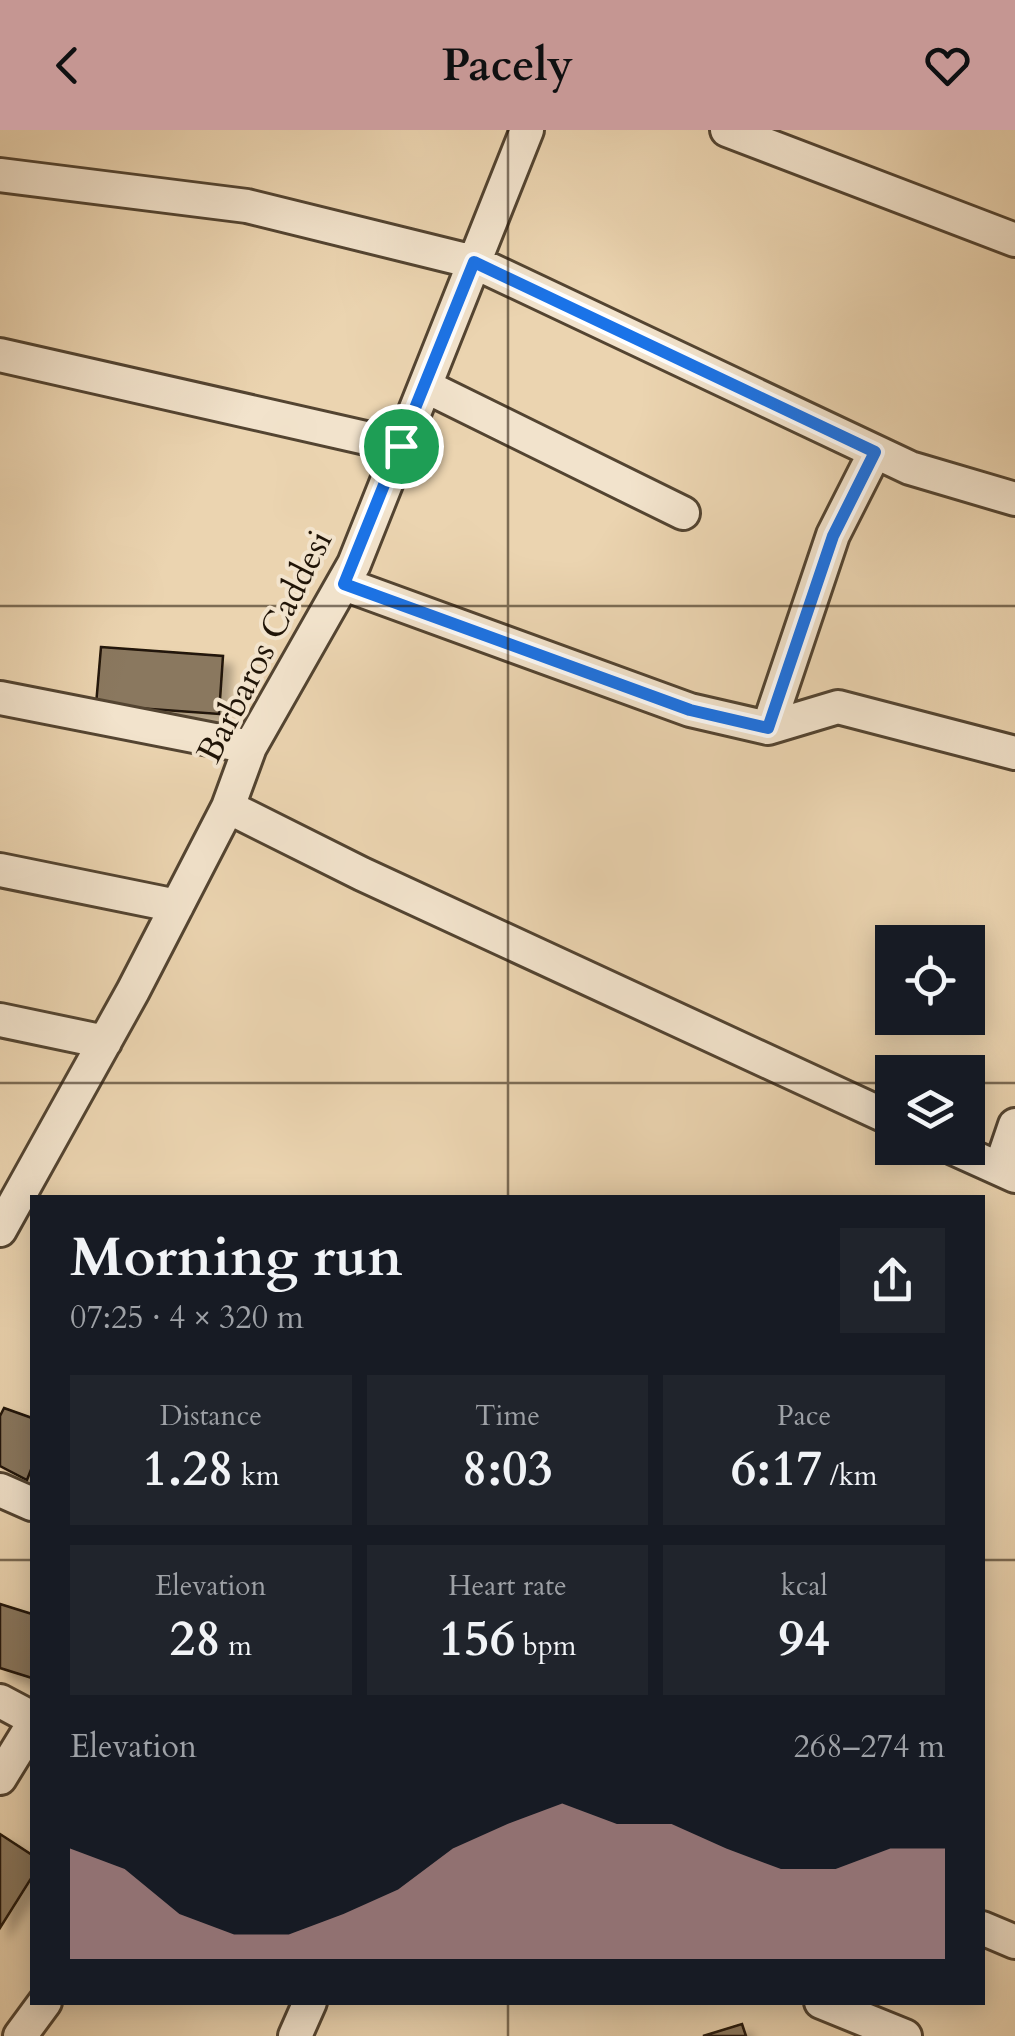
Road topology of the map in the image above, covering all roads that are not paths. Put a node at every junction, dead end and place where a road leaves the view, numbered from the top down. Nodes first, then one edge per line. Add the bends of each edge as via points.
1 (527, 130) edge
2 (727, 130) edge
3 (0, 175) edge
4 (1015, 240) edge
5 (474, 262) junction
6 (0, 354) edge
7 (425, 386) junction
8 (401, 446) junction
9 (875, 452) junction
10 (1015, 499) edge
11 (684, 514) dead end
12 (344, 584) junction
13 (0, 698) edge
14 (768, 728) junction
15 (250, 747) junction
16 (1015, 753) edge
17 (228, 807) junction
18 (0, 870) edge
19 (177, 906) junction
20 (0, 1020) edge
21 (104, 1042) junction
22 (875, 1112) edge
23 (1015, 1125) edge
24 (985, 1163) edge
25 (1008, 1173) edge
26 (0, 1230) edge
27 (0, 1490) edge
28 (30, 1503) edge
29 (0, 1701) edge
30 (30, 1717) edge
31 (30, 1729) edge
32 (0, 1778) edge
33 (985, 1929) edge
34 (1015, 1942) edge
35 (42, 2005) edge
36 (828, 2005) edge
37 (20, 2036) edge
38 (905, 2036) edge

1 - 5 street, Barbaros Caddesi
2 - 4 street
3 - 5 street via 246,206
5 - 7 street, Barbaros Caddesi
5 - 9 street
6 - 8 street
7 - 8 street, Barbaros Caddesi
7 - 11 street
8 - 12 street, Barbaros Caddesi
9 - 10 street
9 - 14 street via 833,536
12 - 14 street via 690,710
12 - 15 street, Barbaros Caddesi
13 - 15 street
14 - 16 street via 838,707
15 - 17 street, Barbaros Caddesi
17 - 19 street, Barbaros Caddesi
17 - 22 street
18 - 19 street
19 - 21 street, Barbaros Caddesi
20 - 21 street
21 - 26 street, Barbaros Caddesi
23 - 25 street
24 - 25 street
27 - 28 street
29 - 30 street
31 - 32 street
33 - 34 street
35 - 37 street
36 - 38 street

